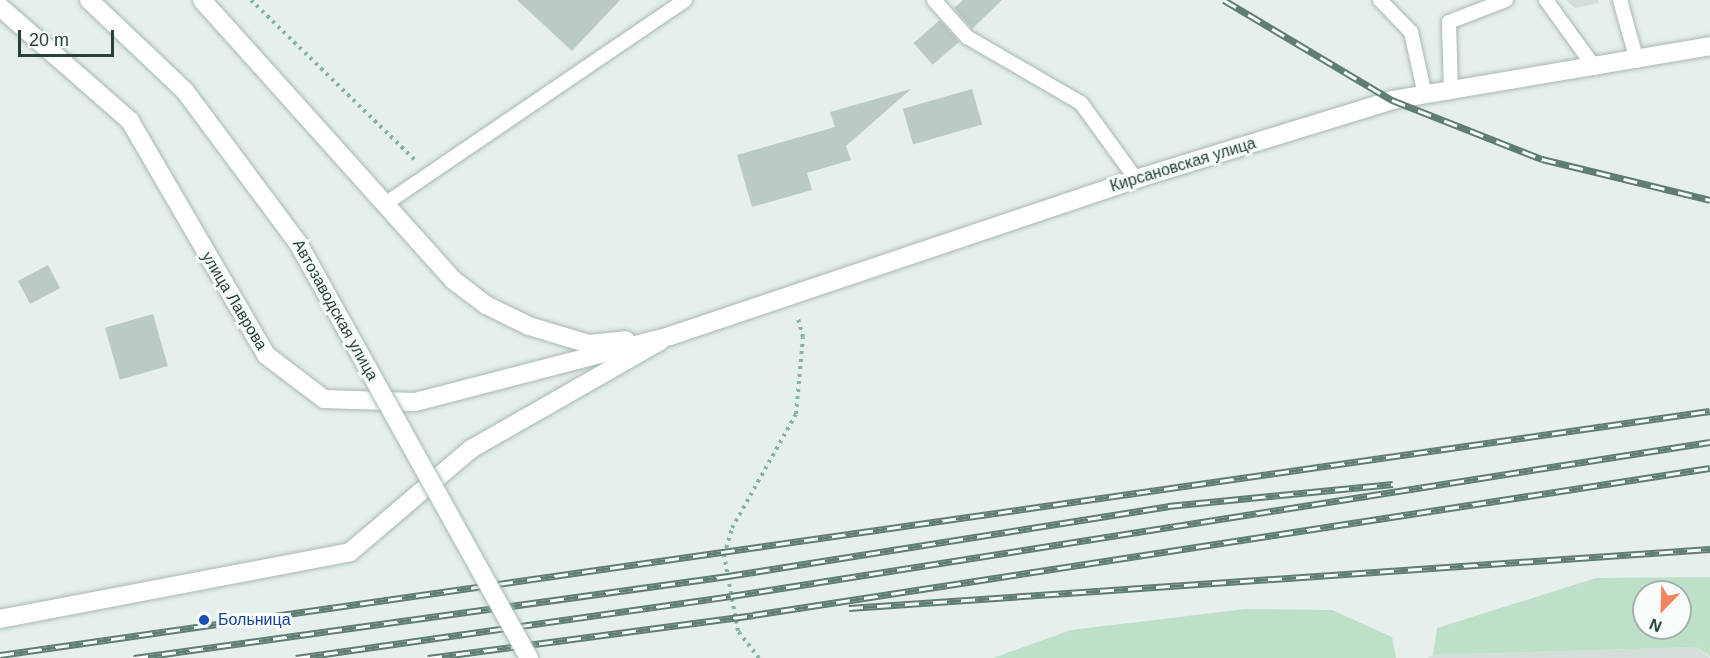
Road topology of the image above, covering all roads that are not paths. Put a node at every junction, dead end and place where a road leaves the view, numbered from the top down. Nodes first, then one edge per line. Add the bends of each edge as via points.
1 (89, 0) edge
2 (202, 0) edge
3 (685, 0) edge
4 (934, 0) edge
5 (1380, 0) edge
6 (1506, 0) edge
7 (1546, 0) edge
8 (1620, 0) edge
9 (0, 7) edge
10 (1710, 46) edge
11 (1637, 61) junction
12 (1595, 68) junction
13 (1450, 91) junction
14 (1425, 95) junction
15 (1136, 179) junction
16 (388, 202) junction
17 (670, 336) junction
18 (0, 619) edge
19 (530, 658) edge

1 - 19 main road, Автозаводская улица, bridge via 185,91 298,243
2 - 16 main road
3 - 16 lane
4 - 15 lane via 967,37 1081,103
5 - 14 lane via 1411,32
6 - 13 lane via 1449,22
7 - 12 lane
8 - 11 lane
9 - 17 main road, улица Лаврова via 130,121 266,355 324,399 415,402
10 - 11 main road, Кирсановская улица
11 - 12 main road, Кирсановская улица
12 - 13 main road, Кирсановская улица
13 - 14 main road, Кирсановская улица
14 - 15 main road, Кирсановская улица
15 - 17 main road, Кирсановская улица
16 - 17 main road via 452,279 486,305 529,326 589,344
17 - 18 main road via 471,449 350,552

